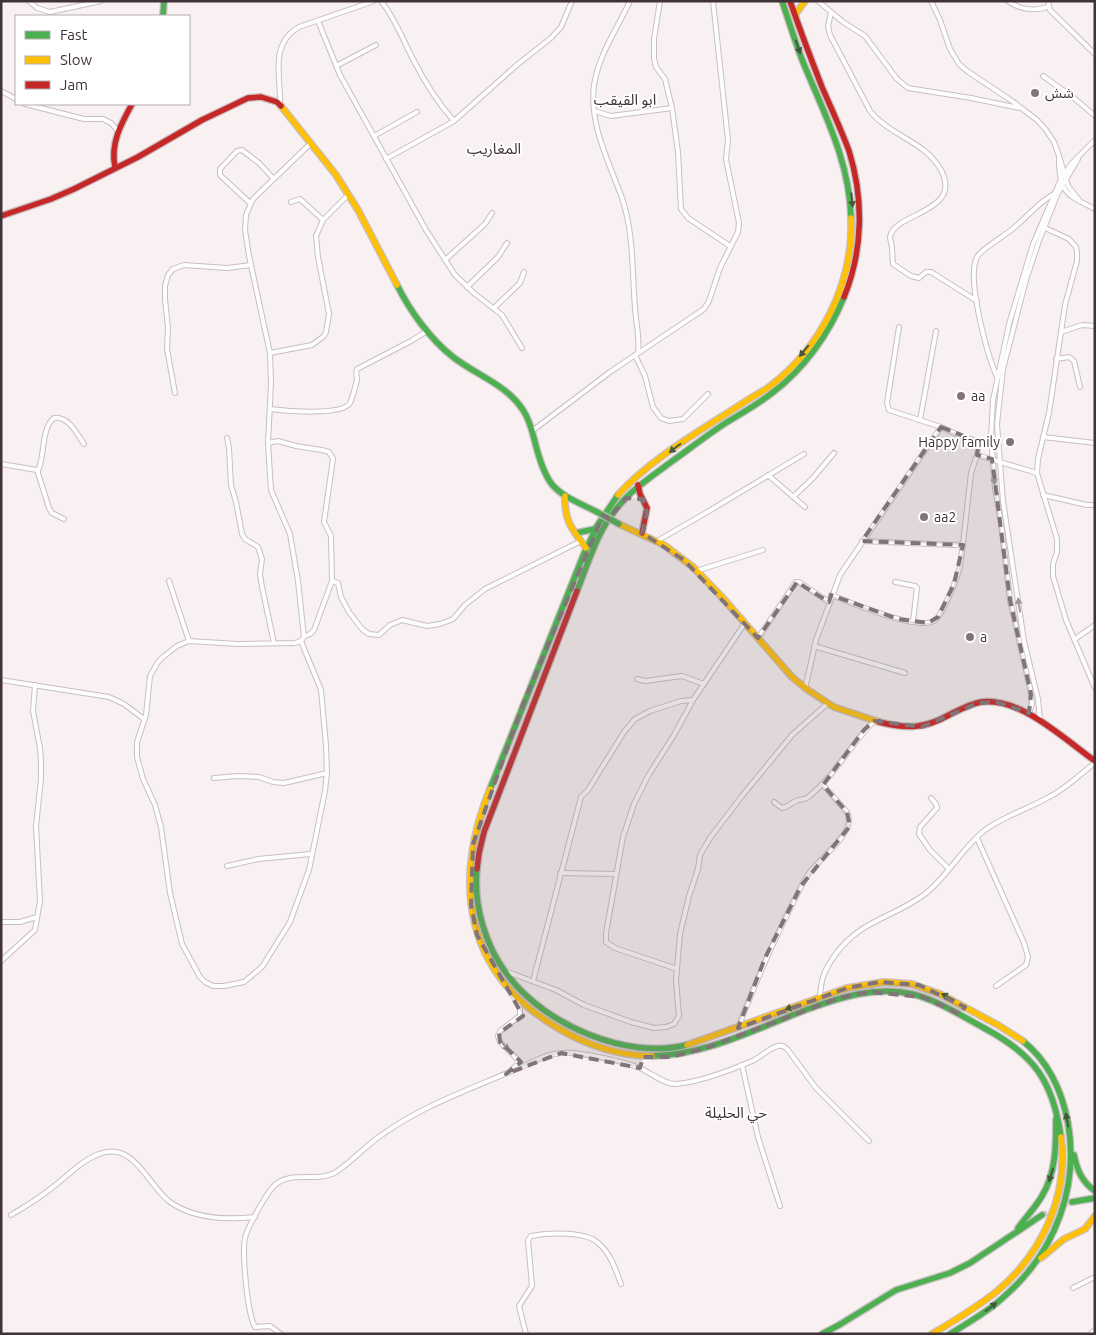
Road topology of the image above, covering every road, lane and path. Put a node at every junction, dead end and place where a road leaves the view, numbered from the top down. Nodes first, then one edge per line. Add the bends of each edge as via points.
1 (29, 1) edge
2 (101, 1) edge
3 (164, 1) edge
4 (374, 1) edge
5 (381, 1) edge
6 (572, 1) edge
7 (630, 1) edge
8 (660, 1) edge
9 (714, 1) edge
10 (782, 1) edge
11 (790, 1) edge
12 (818, 1) edge
13 (931, 1) edge
14 (1008, 1) edge
15 (1048, 1) edge
16 (801, 2) edge
17 (1048, 7) junction
18 (831, 13) junction
19 (163, 15) edge
20 (795, 15) junction
21 (318, 21) junction
22 (376, 45) dead end
23 (1095, 54) edge
24 (336, 66) junction
25 (1043, 76) dead end
26 (1, 91) edge
27 (15, 98) edge
28 (29, 105) edge
29 (132, 105) edge
30 (280, 105) junction
31 (672, 108) junction
32 (1021, 108) junction
33 (595, 111) junction
34 (416, 112) dead end
35 (1095, 116) edge
36 (454, 121) junction
37 (119, 131) junction
38 (374, 136) junction
39 (1095, 140) edge
40 (310, 144) junction
41 (1080, 155) junction
42 (1059, 156) junction
43 (386, 159) junction
44 (115, 167) junction
45 (1064, 173) junction
46 (273, 178) junction
47 (1063, 179) junction
48 (1062, 184) junction
49 (1056, 194) junction
50 (348, 195) junction
51 (1080, 201) junction
52 (291, 202) dead end
53 (250, 203) junction
54 (1095, 209) edge
55 (492, 212) dead end
56 (1, 216) edge
57 (323, 220) junction
58 (1043, 227) junction
59 (507, 243) dead end
60 (730, 246) junction
61 (445, 260) junction
62 (251, 265) junction
63 (524, 272) dead end
64 (467, 287) junction
65 (977, 301) junction
66 (494, 308) junction
67 (1095, 326) edge
68 (899, 327) dead end
69 (936, 330) dead end
70 (427, 331) junction
71 (1060, 332) junction
72 (522, 348) dead end
73 (270, 353) junction
74 (636, 354) junction
75 (1056, 359) junction
76 (997, 377) junction
77 (1080, 387) dead end
78 (175, 393) dead end
79 (708, 394) dead end
80 (992, 406) junction
81 (998, 407) junction
82 (270, 409) junction
83 (920, 420) junction
84 (941, 427) junction
85 (532, 430) junction
86 (1044, 437) junction
87 (227, 438) dead end
88 (979, 442) junction
89 (268, 443) junction
90 (1095, 443) edge
91 (84, 444) dead end
92 (992, 445) junction
93 (998, 447) junction
94 (834, 453) dead end
95 (804, 454) dead end
96 (977, 455) junction
97 (992, 459) junction
98 (999, 460) junction
99 (1, 464) edge
100 (38, 471) junction
101 (1037, 472) junction
102 (768, 475) junction
103 (638, 485) junction
104 (1043, 495) junction
105 (564, 496) junction
106 (793, 497) junction
107 (626, 498) junction
108 (643, 499) junction
109 (1095, 505) edge
110 (805, 507) dead end
111 (64, 519) dead end
112 (595, 529) junction
113 (576, 533) junction
114 (642, 533) junction
115 (581, 541) junction
116 (657, 541) junction
117 (862, 541) junction
118 (963, 544) junction
119 (586, 548) junction
120 (763, 550) dead end
121 (696, 571) junction
122 (169, 581) dead end
123 (332, 581) junction
124 (895, 582) dead end
125 (831, 595) junction
126 (829, 602) junction
127 (913, 621) junction
128 (744, 623) junction
129 (1095, 625) edge
130 (305, 636) junction
131 (758, 638) junction
132 (1075, 639) junction
133 (188, 641) junction
134 (301, 641) junction
135 (274, 643) junction
136 (814, 646) junction
137 (904, 673) dead end
138 (638, 679) dead end
139 (1, 680) edge
140 (704, 684) junction
141 (35, 685) junction
142 (1095, 688) edge
143 (805, 689) junction
144 (693, 700) junction
145 (827, 704) junction
146 (1029, 714) junction
147 (144, 720) junction
148 (874, 721) junction
149 (1040, 721) junction
150 (1095, 762) edge
151 (327, 773) junction
152 (214, 778) dead end
153 (822, 785) junction
154 (931, 798) dead end
155 (774, 802) dead end
156 (977, 838) junction
157 (311, 854) junction
158 (228, 866) dead end
159 (949, 869) junction
160 (560, 874) junction
161 (616, 874) junction
162 (37, 917) junction
163 (1, 922) edge
164 (1, 961) edge
165 (677, 969) junction
166 (504, 971) junction
167 (534, 981) junction
168 (996, 986) dead end
169 (512, 993) junction
170 (820, 997) junction
171 (965, 1007) junction
172 (959, 1014) junction
173 (738, 1028) junction
174 (643, 1056) junction
175 (742, 1065) junction
176 (640, 1068) junction
177 (506, 1074) junction
178 (1056, 1109) junction
179 (869, 1141) dead end
180 (1071, 1142) junction
181 (1095, 1191) edge
182 (1093, 1199) edge
183 (1072, 1202) tunnel mouth
184 (780, 1206) dead end
185 (11, 1215) dead end
186 (1042, 1215) tunnel mouth
187 (1095, 1216) edge
188 (255, 1217) junction
189 (1056, 1230) junction
190 (1013, 1235) junction
191 (1068, 1237) junction
192 (1039, 1259) junction
193 (1095, 1277) edge
194 (621, 1284) dead end
195 (1074, 1288) dead end
196 (1095, 1330) edge
197 (281, 1334) edge
198 (526, 1334) edge
199 (822, 1334) edge
200 (932, 1334) edge
201 (950, 1334) edge
202 (1090, 1334) edge

1 - 2 street via 40,10 50,12
3 - 19 main road
4 - 21 street
5 - 36 street via 438,101
6 - 36 street via 561,27 551,38
7 - 33 street via 599,64 594,88
8 - 31 street via 654,59 666,83
9 - 60 street via 728,140 726,159 739,223 737,236
10 -> 112 main road via 834,134 851,191 852,230 840,289 819,332 784,374 635,478 604,513
11 - 20 main road
12 - 18 street
13 - 32 street via 959,64
14 - 17 street via 1030,9
15 - 17 street
16 - 20 main road
17 - 23 street
18 - 32 street via 865,36 897,79 908,88
18 - 65 street via 830,35 870,111 920,146 936,162 944,178 944,190 939,200 900,223 892,232 893,264 919,278 931,272
20 - 103 main road via 857,181 860,233 851,281 840,312 825,338 791,377 762,401
21 - 24 street
21 - 30 street via 294,30 281,46 278,65
22 - 24 street
24 - 38 street
25 - 35 street
26 - 27 street
28 - 37 street via 84,119 103,119
29 - 37 main road
30 - 40 main road
30 - 44 main road via 265,98 248,98
31 - 33 street via 611,116
31 - 60 street via 681,209 688,218
32 - 42 street via 1046,130
33 - 74 street via 598,136 622,199 630,237 639,336
34 - 38 street
36 - 43 street
37 - 44 main road via 113,152
38 - 43 street
39 - 41 street
40 - 46 street
40 - 50 main road
41 - 45 street
41 - 47 street
42 - 45 street
42 - 47 street
43 - 61 street
44 - 56 main road via 66,192
45 - 47 street
46 - 53 street
46 - 53 street via 242,150 237,151 220,169 218,172
47 - 48 street
47 - 49 street
47 - 51 street
48 - 49 street
48 - 51 street via 1068,194
49 - 58 street
49 - 65 street via 979,254 974,277
50 - 57 street
50 - 70 main road via 406,303
51 - 54 street
52 - 57 street via 300,200
53 - 62 street via 245,230
55 - 61 street via 485,224
57 - 73 street via 316,242 329,314 326,332 312,345
58 - 71 street via 1069,239 1077,252 1078,261
58 - 76 street via 1020,284
58 - 81 street via 1006,354
59 - 64 street via 498,257
60 - 74 street via 706,307
61 - 64 street
62 - 73 street
62 - 78 street via 227,268 184,265 168,275 165,299 167,349
63 - 66 street via 520,283
64 - 66 street
65 - 76 street
66 - 72 street via 509,324
67 - 71 street via 1082,325
68 - 83 street via 887,407
69 - 83 street
70 - 82 street via 357,369 351,400 344,408
70 - 85 main road via 453,357 501,387 523,410
71 - 75 street
73 - 82 street
74 - 79 street via 646,376 653,407 661,418 669,421 683,419
74 - 85 street
75 - 77 street via 1069,357 1074,360
75 - 86 street
76 - 80 street
80 - 81 street
80 - 92 street
81 - 93 street
82 - 89 street
83 - 84 street
84 - 88 street
84 - 117 street
85 - 105 main road via 545,476
86 - 90 street
86 - 101 street
87 - 135 street via 231,485 242,534 258,547 262,557 260,579
88 - 92 street
88 - 96 street
89 - 123 street via 280,441 322,450 333,456 324,522 331,536
89 - 130 street via 271,490 290,534
91 - 100 street via 66,421 58,417 50,420
92 - 93 street
92 - 97 street
93 - 98 street
94 - 106 street
95 - 102 street
96 - 97 street
96 - 118 street via 971,473
97 - 98 street
97 -> 146 street via 1010,600 1030,688 1032,704
98 - 101 street
149 -> 98 street via 1024,641
99 - 100 street
100 - 111 street via 49,508
101 - 104 street
102 - 106 street
102 - 116 street
103 - 107 main road
103 - 108 main road
104 - 109 street
104 - 132 street via 1057,539 1052,576
105 - 113 main road via 565,518
105 - 114 main road, bridge
106 - 110 street
107 - 108 main road
107 - 166 main road via 604,526 592,552 479,848 481,922
108 - 114 main road via 647,513
112 - 113 main road
112 - 119 main road
113 - 115 main road
114 - 116 main road
115 - 119 main road
115 - 123 street via 485,589 450,621 427,626 402,620 376,635 362,629 344,603 338,584
116 - 121 main road
117 - 118 street
117 - 125 street
118 - 127 street via 960,568 938,616 928,623
119 - 169 main road via 514,728 473,844 470,898 477,935 497,974
120 - 121 street
121 - 128 main road
122 - 133 street
123 - 130 street via 314,630
124 - 127 street via 917,588
125 - 126 street
125 - 127 street
126 - 131 street via 796,582
126 - 136 street
128 - 131 main road
128 - 140 street
129 - 132 street
130 - 134 street
131 - 143 main road
132 - 142 street
133 - 135 street
133 - 147 street via 163,657 153,670
134 - 135 street
134 - 151 street via 322,694
136 - 137 street
136 - 143 street
138 - 140 street via 682,676
139 - 141 street
140 - 144 street
141 - 147 street via 109,697
141 - 162 street via 33,711 40,748 41,779 36,826 40,892
143 - 145 main road
144 - 160 street via 641,715 624,732 580,799
144 - 161 street via 634,804 626,824
145 - 148 main road
145 - 165 street via 792,735 742,796 700,855 684,917
146 - 148 main road via 1007,704 987,702 970,704 922,727
146 - 149 main road
147 - 157 street via 137,742 139,766 160,821 170,893 182,944 205,982 220,987 239,984 262,967 290,922 305,884
148 - 153 street
149 - 150 main road
150 - 156 street via 1052,796 999,822
151 - 152 street via 284,783 259,777
151 - 157 street
153 - 155 street via 788,807 780,808
153 - 173 street via 847,812 850,826 813,867 801,886 765,958
154 - 159 street via 937,808 920,827 919,834
156 - 159 street
156 - 168 street via 1028,955 1026,965
157 - 158 street via 258,859
159 - 170 street via 926,893 849,938 825,970
160 - 161 street
160 - 167 street
161 - 165 street via 606,942
162 - 163 street via 20,922
162 - 164 street via 34,932
165 - 167 street via 678,1019 670,1026 660,1028 647,1027 599,1011
166 - 167 street
166 - 173 main road via 523,993 546,1011 593,1036 624,1046 654,1049 680,1046
169 - 174 main road via 530,1009 574,1036 613,1052
169 -> 177 street via 520,1016 498,1036 518,1063
171 -> 170 main road via 919,985 896,981 864,984
170 -> 173 main road
171 - 172 main road
180 -> 171 main road via 1066,1110 1050,1070 1038,1055 1009,1031
172 - 174 main road via 922,997 901,992 869,992 839,998 706,1048 671,1057
172 - 178 main road via 1008,1042 1032,1062 1043,1077
174 - 176 street
175 - 176 street via 673,1084
175 - 179 street via 776,1046 784,1046 816,1088
175 - 184 street via 758,1138
176 - 177 street via 580,1054 561,1053 530,1062
177 - 188 street via 466,1090 400,1124 369,1143 334,1173 294,1178 276,1184
178 -> 190 main road via 1053,1173 1041,1198
178 - 200 main road via 1064,1164 1059,1198 1048,1226 1026,1261 999,1290
180 - 181 main road via 1078,1172 1086,1185
180 - 189 main road via 1070,1188
182 - 183 main road
185 - 188 street via 37,1200 96,1155 112,1151 132,1160 176,1206 214,1218
186 - 190 main road
187 - 191 main road via 1085,1229
188 - 197 street via 243,1248 249,1311 254,1327 270,1326
189 - 191 main road
189 - 192 main road
190 - 199 main road via 960,1268 887,1294 848,1321
191 - 192 main road
201 -> 192 main road via 1002,1299
193 - 195 street
194 - 198 street via 614,1266 592,1239 574,1235 531,1236 528,1240 532,1286 519,1306
196 - 202 street

